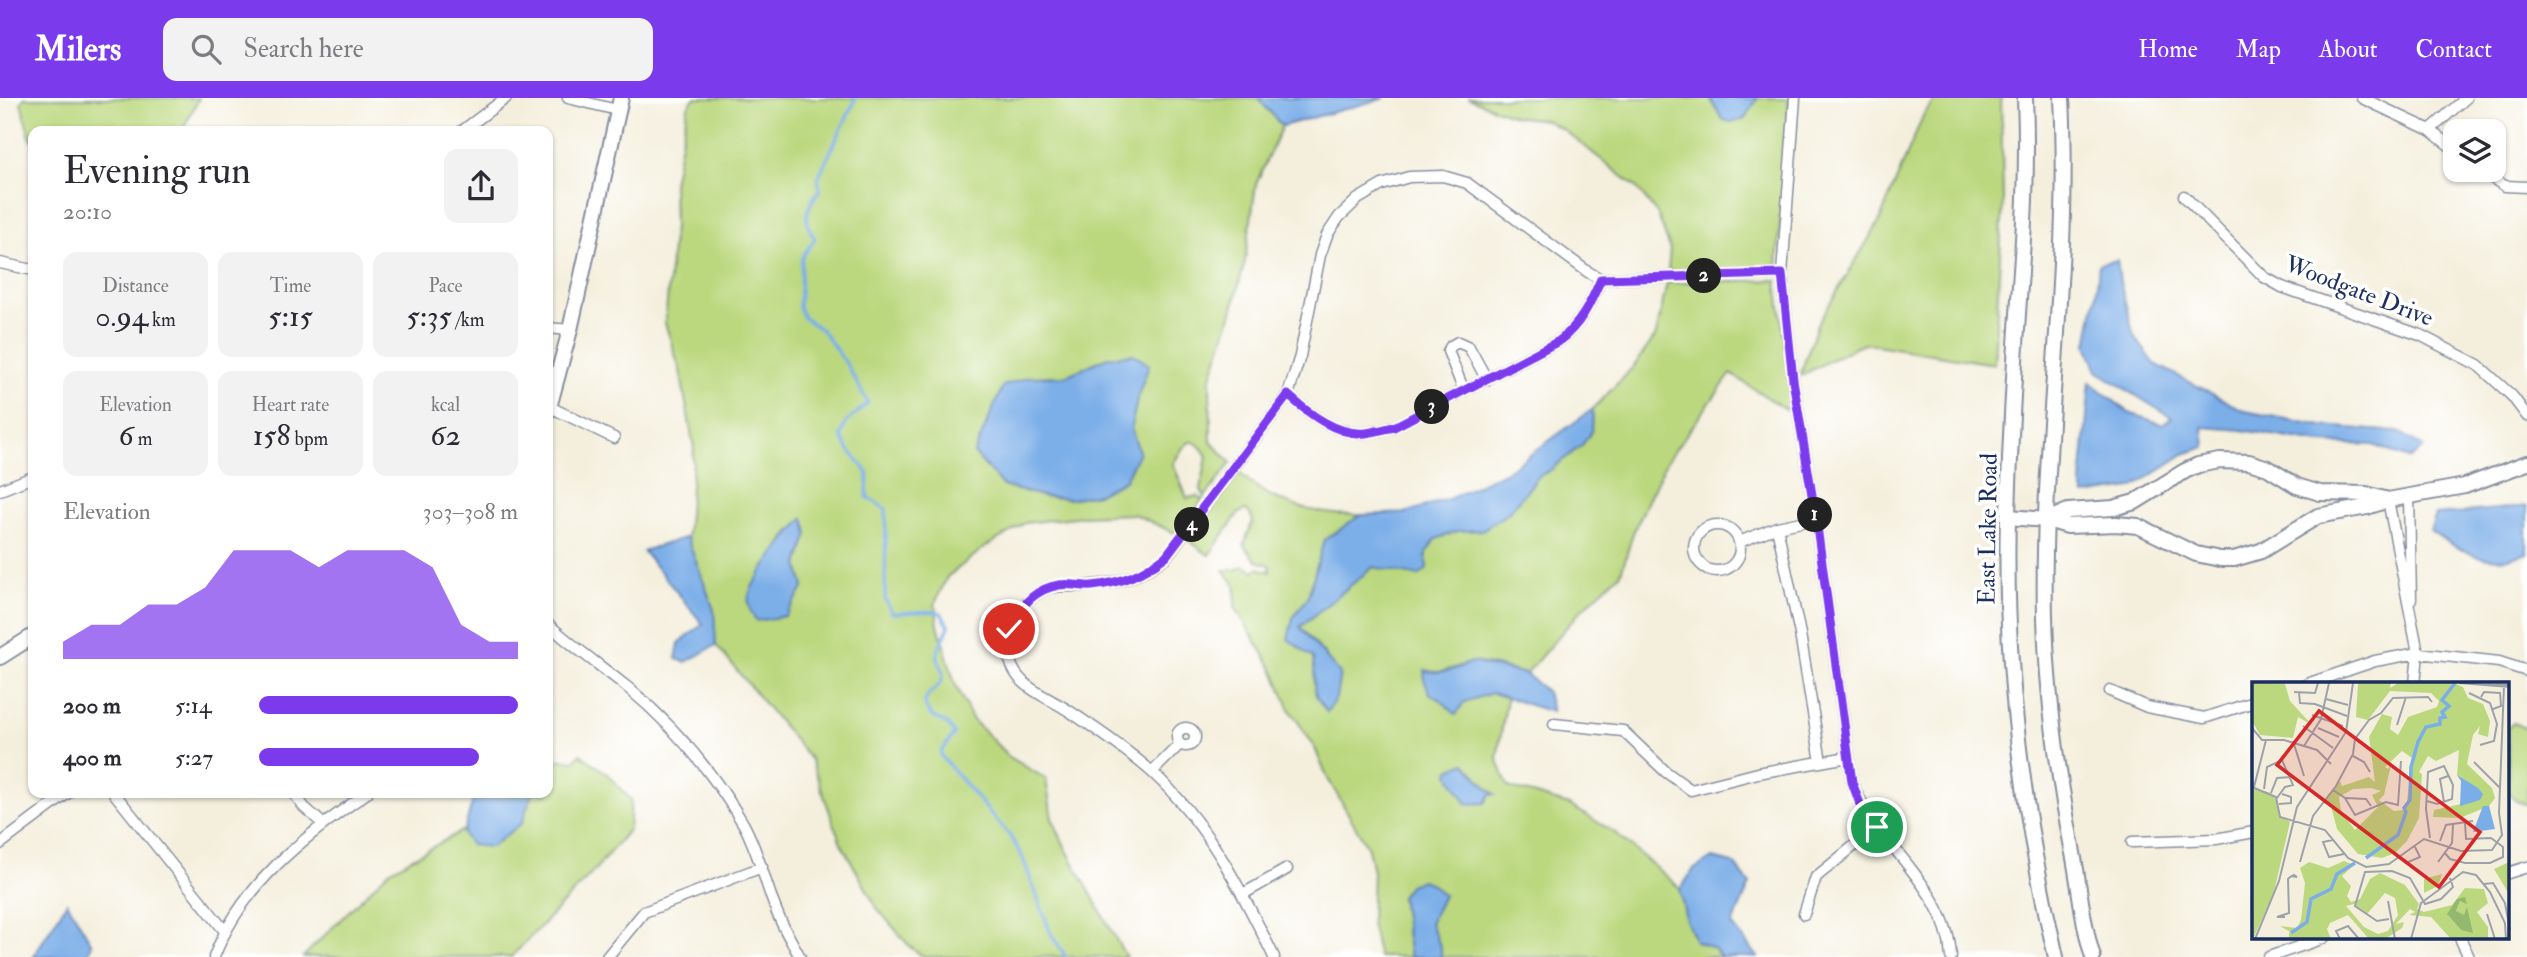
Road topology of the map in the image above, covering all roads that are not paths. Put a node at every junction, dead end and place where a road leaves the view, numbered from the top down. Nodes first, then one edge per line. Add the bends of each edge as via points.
1 (506, 98) edge
2 (568, 98) edge
3 (1795, 98) edge
4 (2025, 98) edge
5 (2062, 98) edge
6 (2362, 98) edge
7 (2466, 98) edge
8 (619, 104) edge
9 (469, 126) edge
10 (2430, 130) junction
11 (2443, 140) edge
12 (2498, 182) edge
13 (2527, 187) edge
14 (2184, 196) dead end
15 (0, 262) edge
16 (28, 269) edge
17 (1782, 274) junction
18 (1601, 279) junction
19 (553, 328) edge
20 (570, 330) junction
21 (1487, 380) junction
22 (1464, 391) junction
23 (553, 394) edge
24 (1288, 395) junction
25 (553, 411) edge
26 (2527, 416) edge
27 (614, 438) dead end
28 (2527, 463) edge
29 (28, 479) edge
30 (0, 490) edge
31 (2409, 496) junction
32 (2388, 499) junction
33 (2008, 517) junction
34 (1816, 519) junction
35 (2047, 520) junction
36 (1777, 527) junction
37 (1740, 542) junction
38 (2410, 617) junction
39 (553, 628) edge
40 (28, 639) edge
41 (2418, 653) junction
42 (0, 657) edge
43 (2527, 671) edge
44 (2313, 682) edge
45 (2415, 682) edge
46 (2110, 691) dead end
47 (2252, 703) edge
48 (1554, 724) dead end
49 (1180, 744) dead end
50 (1848, 757) junction
51 (1821, 762) junction
52 (1152, 772) junction
53 (61, 798) edge
54 (118, 798) edge
55 (298, 798) edge
56 (360, 798) edge
57 (323, 824) junction
58 (1877, 827) junction
59 (2252, 832) edge
60 (2132, 842) dead end
61 (0, 844) edge
62 (762, 867) junction
63 (2527, 867) edge
64 (1287, 869) dead end
65 (2510, 872) edge
66 (1243, 894) junction
67 (1804, 914) dead end
68 (224, 930) junction
69 (2317, 940) edge
70 (2461, 940) edge
71 (214, 957) edge
72 (607, 957) edge
73 (800, 957) edge
74 (1274, 957) edge
75 (1951, 957) edge
76 (2056, 957) edge
77 (2094, 957) edge
78 (2269, 957) edge
79 (2469, 957) edge

1 - 9 street
2 - 8 street
3 - 17 street
4 - 33 main road, East Lake Road via 2024,230
5 - 35 main road via 2062,232
6 - 10 street
7 - 10 street
8 - 20 main road
10 - 11 street
12 - 13 street
14 - 26 street, Woodgate Drive via 2264,277 2420,335 2478,365
15 - 16 street
17 - 18 street
17 - 34 street via 1793,380
18 - 21 street via 1584,317 1571,332
18 - 24 street via 1467,183 1443,176 1409,177 1382,185 1358,199 1327,235
19 - 20 street
20 - 23 main road
21 - 22 street
21 - 22 street via 1469,347 1458,342 1448,351
22 - 24 street via 1394,427 1364,433 1325,422
24 - 52 street via 1166,556 1146,572 1123,580 1091,586 1061,584 1040,591 1018,610 1009,629 1008,648 1015,672 1030,688
25 - 27 street
28 - 31 main road via 2465,486
29 - 30 street
31 - 32 main road
31 - 38 street
32 - 35 main road via 2320,493 2297,486 2268,468 2220,461 2185,471 2135,502 2068,511
32 - 35 main road via 2318,516 2272,546 2234,559 2196,554 2138,526 2068,526
32 - 38 street
33 - 35 main road
33 - 76 main road, East Lake Road via 2017,730 2031,838
34 - 36 street
34 - 50 street
35 - 77 main road via 2045,617 2054,732 2066,822
36 - 37 street
36 - 51 street
37 - 37 street via 1739,556 1722,571 1707,569 1696,558 1695,544 1709,527 1731,529
38 - 41 street
39 - 62 street via 664,721 716,782 745,827
40 - 42 main road
41 - 43 street via 2499,662
41 - 44 street via 2375,661
41 - 45 street
46 - 47 street via 2147,707 2204,718
48 - 51 street via 1623,731 1691,789
49 - 52 street
50 - 51 street
50 - 58 street via 1860,804
52 - 66 street via 1193,818
53 - 61 street
54 - 68 street
55 - 57 street
56 - 57 street
57 - 68 street via 278,862
58 - 67 street via 1816,877
58 - 75 street via 1933,900 1945,925
59 - 60 street via 2216,839
62 - 72 street via 645,912
62 - 73 street via 776,911
63 - 65 street
64 - 66 street
66 - 74 street
68 - 71 street
69 - 78 street
70 - 79 street

